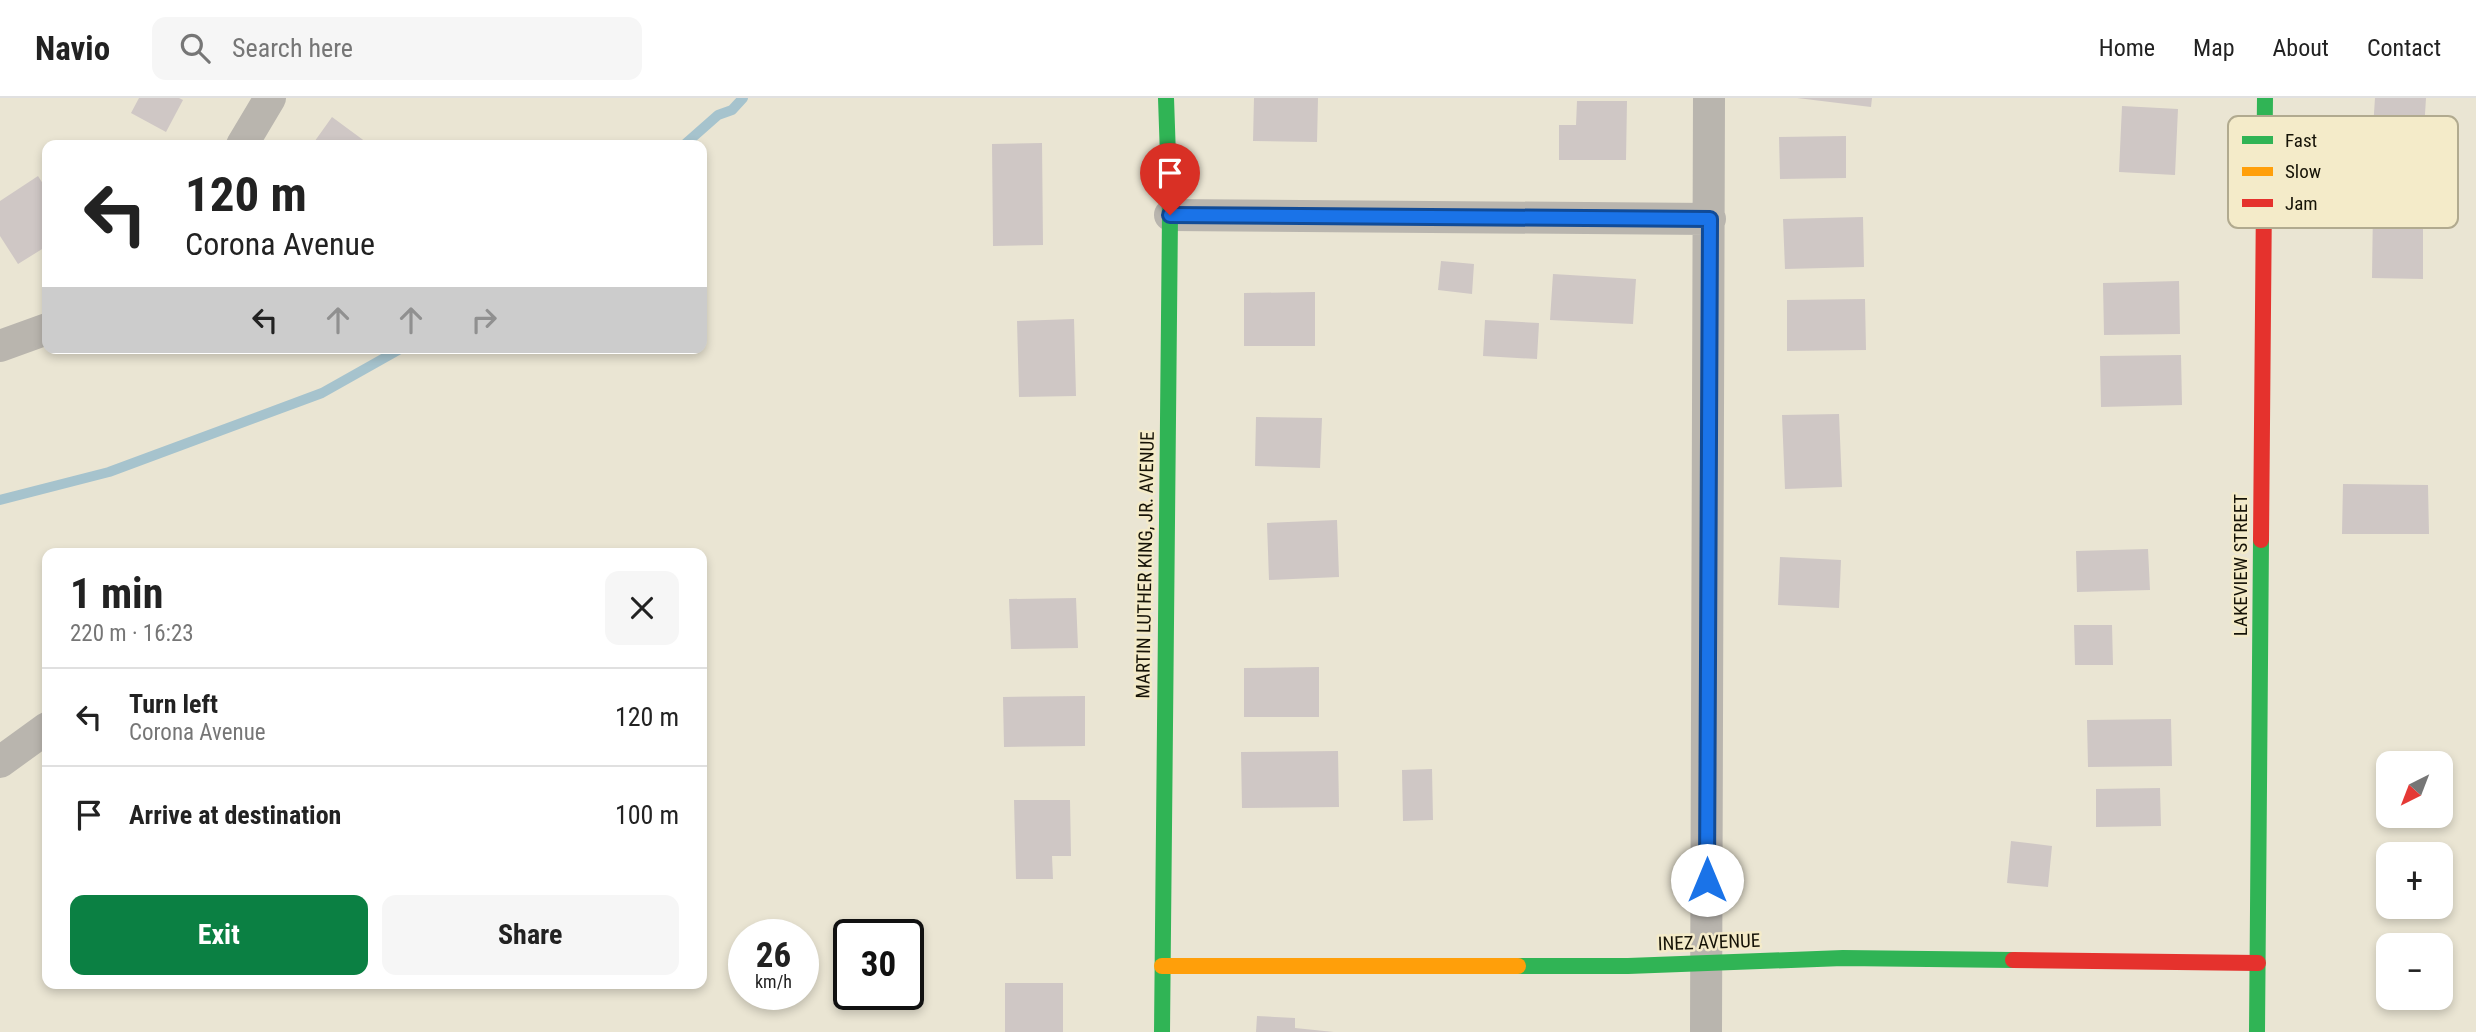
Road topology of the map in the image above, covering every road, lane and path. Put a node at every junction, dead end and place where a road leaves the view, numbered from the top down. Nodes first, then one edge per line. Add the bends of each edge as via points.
1 (270, 98) edge
2 (1166, 98) edge
3 (1709, 98) edge
4 (2265, 98) edge
5 (2265, 116) edge
6 (245, 140) edge
7 (1170, 215) junction
8 (1710, 219) junction
9 (2264, 228) edge
10 (42, 331) edge
11 (0, 346) edge
12 (42, 732) edge
13 (0, 762) edge
14 (2258, 962) junction
15 (1707, 963) junction
16 (1163, 966) junction
17 (1162, 1032) edge
18 (1706, 1032) edge
19 (2257, 1032) edge

1 - 6 street
2 - 7 street, MARTIN LUTHER KING, JR. AVENUE
3 - 8 street
4 - 5 street, LAKEVIEW STREET
7 - 8 street
7 - 16 street, MARTIN LUTHER KING, JR. AVENUE
8 - 15 street
9 - 14 street, LAKEVIEW STREET
10 - 11 street
12 - 13 street
14 - 15 street, INEZ AVENUE via 1843,958
14 - 19 street, LAKEVIEW STREET
15 - 16 street, INEZ AVENUE
15 - 18 street
16 - 17 street, MARTIN LUTHER KING, JR. AVENUE

